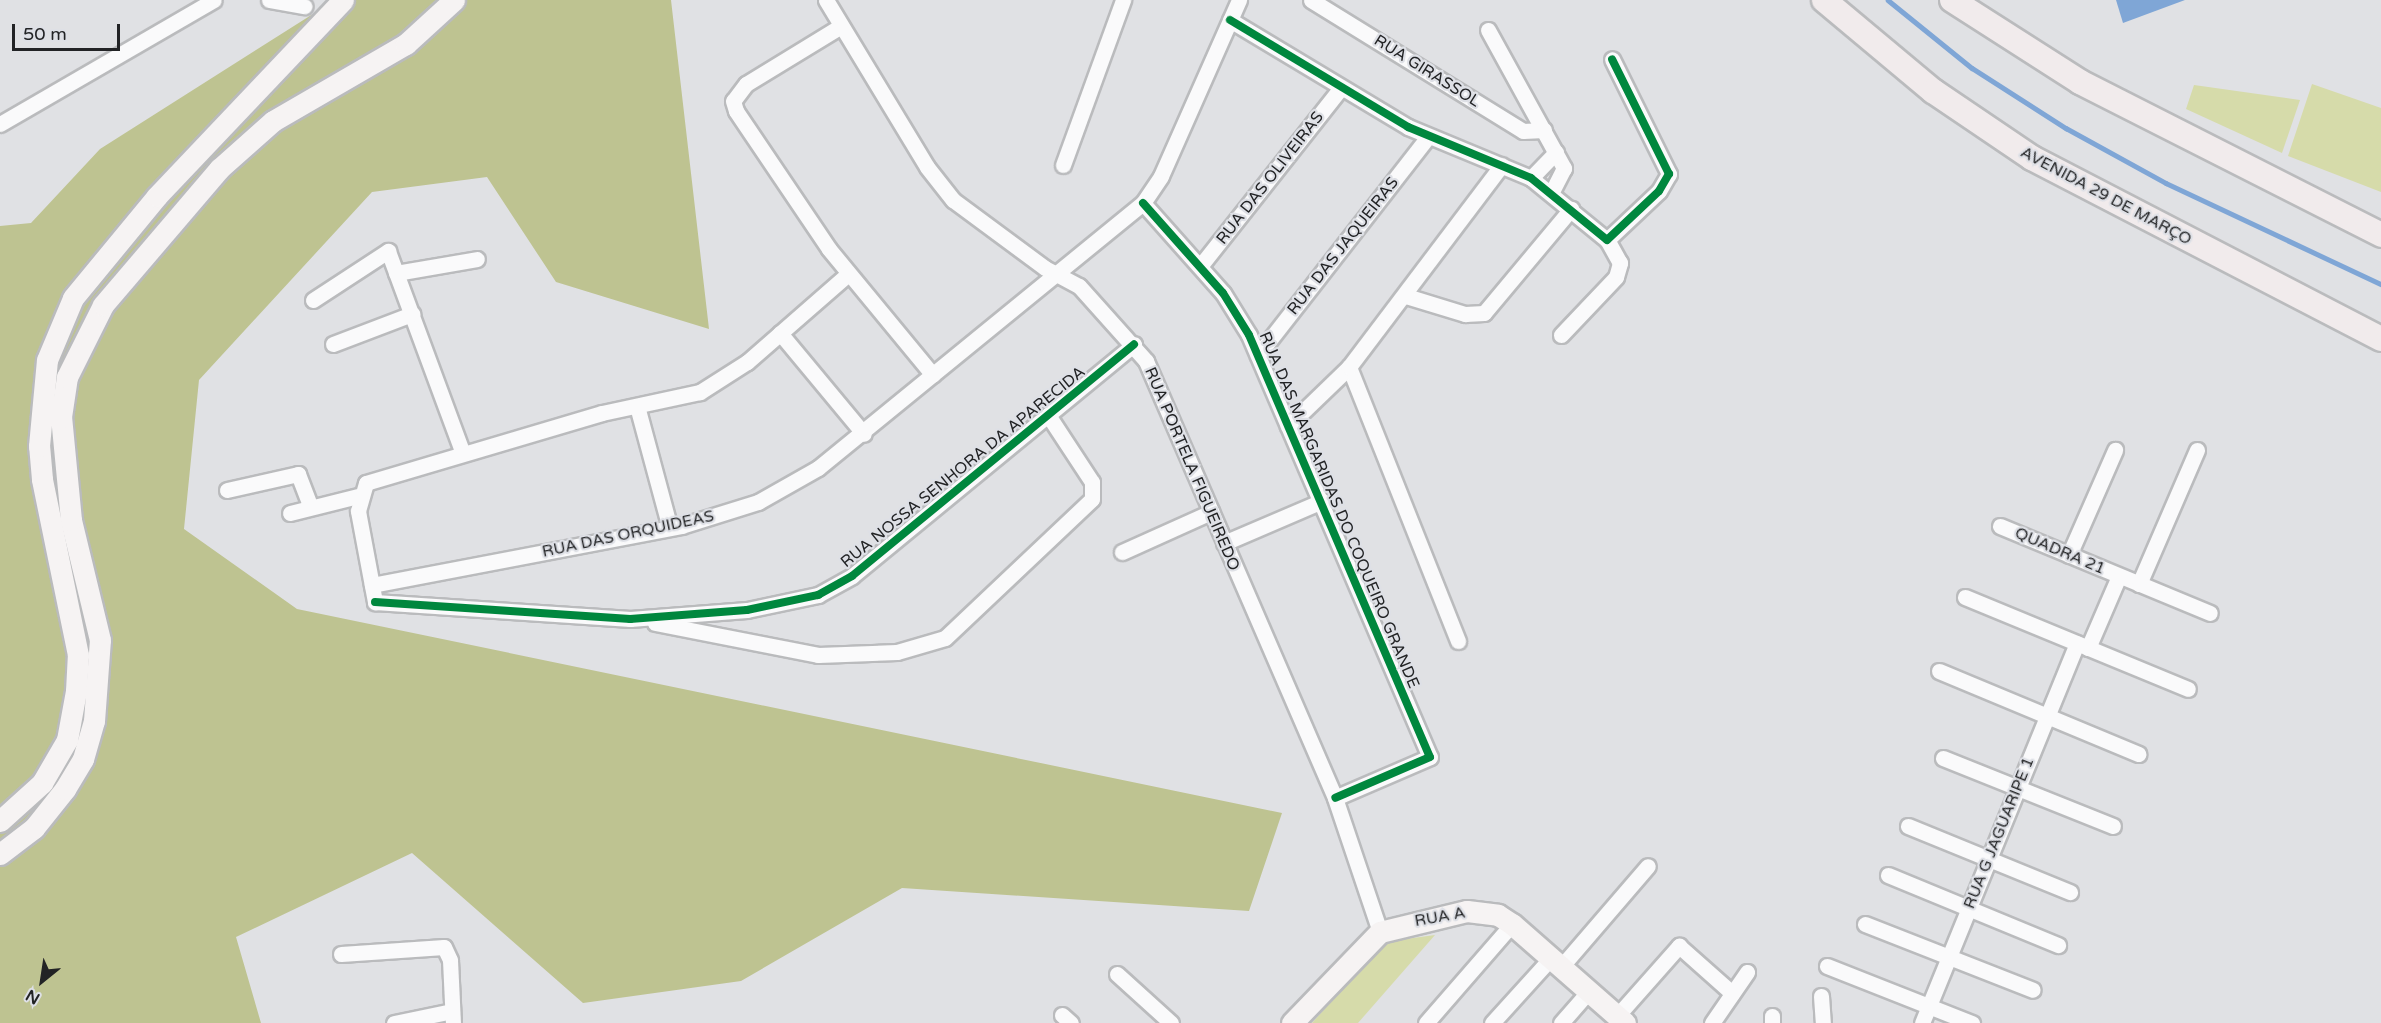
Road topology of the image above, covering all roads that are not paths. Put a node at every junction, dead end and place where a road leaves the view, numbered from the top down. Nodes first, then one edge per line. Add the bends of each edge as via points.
1 (214, 0) edge
2 (269, 0) edge
3 (343, 0) edge
4 (445, 0) edge
5 (454, 0) edge
6 (825, 0) edge
7 (1123, 0) edge
8 (1239, 0) edge
9 (1311, 0) edge
10 (1824, 0) edge
11 (1952, 0) edge
12 (304, 6) dead end
13 (1230, 20) junction
14 (841, 26) junction
15 (1488, 30) dead end
16 (423, 31) junction
17 (1612, 59) dead end
18 (1339, 90) junction
19 (0, 124) edge
20 (1545, 130) junction
21 (1428, 137) junction
22 (1556, 152) junction
23 (1063, 165) dead end
24 (1502, 165) junction
25 (1531, 178) junction
26 (1551, 193) junction
27 (1143, 202) junction
28 (1571, 209) junction
29 (2381, 235) edge
30 (1607, 240) junction
31 (477, 259) dead end
32 (1201, 265) junction
33 (396, 273) junction
34 (848, 274) junction
35 (1058, 274) junction
36 (1406, 296) junction
37 (313, 300) dead end
38 (412, 314) junction
39 (780, 333) junction
40 (1562, 335) dead end
41 (2381, 339) edge
42 (333, 344) dead end
43 (1134, 344) junction
44 (1258, 355) junction
45 (1349, 367) junction
46 (933, 375) junction
47 (637, 406) junction
48 (1048, 415) junction
49 (1288, 426) junction
50 (864, 434) junction
51 (2115, 450) dead end
52 (2197, 450) dead end
53 (462, 451) junction
54 (227, 490) dead end
55 (358, 496) junction
56 (1322, 501) junction
57 (310, 505) junction
58 (1212, 512) junction
59 (290, 513) dead end
60 (2000, 526) dead end
61 (670, 528) junction
62 (1224, 543) junction
63 (1122, 552) dead end
64 (2069, 555) junction
65 (2119, 576) junction
66 (2139, 584) junction
67 (372, 585) junction
68 (1965, 597) dead end
69 (2210, 613) dead end
70 (630, 619) junction
71 (1458, 641) dead end
72 (2083, 645) junction
73 (1939, 671) dead end
74 (2188, 689) dead end
75 (2047, 716) junction
76 (2138, 754) dead end
77 (1943, 758) dead end
78 (2018, 788) junction
79 (1335, 798) junction
80 (0, 821) edge
81 (1908, 826) dead end
82 (2113, 826) dead end
83 (0, 854) edge
84 (1989, 859) junction
85 (1648, 866) dead end
86 (1888, 875) dead end
87 (2070, 892) dead end
88 (1969, 908) junction
89 (1512, 924) junction
90 (1865, 924) dead end
91 (1380, 932) junction
92 (2058, 945) dead end
93 (341, 954) dead end
94 (1950, 957) junction
95 (1556, 962) junction
96 (1827, 966) dead end
97 (1747, 972) dead end
98 (1117, 974) dead end
99 (2033, 990) dead end
100 (1589, 992) junction
101 (1732, 993) junction
102 (1821, 996) dead end
103 (1929, 1006) junction
104 (453, 1017) edge
105 (1621, 1020) edge
106 (1713, 1022) edge
107 (394, 1023) edge
108 (1171, 1023) edge
109 (1292, 1023) edge
110 (1426, 1023) edge
111 (1492, 1023) edge
112 (1561, 1023) edge
113 (1823, 1023) edge
114 (1922, 1023) edge
115 (1972, 1023) edge

1 - 19 street
2 - 12 street
3 - 80 main road via 158,196 73,298 47,360 41,468 78,655 76,691 67,740 42,783
4 - 16 main road
5 - 16 main road
6 - 14 street, RUA PORTELA FIGUEIREDO
7 - 23 street
8 - 13 street, RUA DAS ORQUIDEAS
9 - 20 street, RUA GIRASSOL via 1523,131
10 - 41 main road, AVENIDA 29 DE MARÇO via 1933,91 2032,158
11 - 29 main road via 2101,93
13 - 18 street
13 - 27 street, RUA DAS ORQUIDEAS via 1161,176
14 - 34 street via 746,84 734,101 741,120
14 - 35 street, RUA PORTELA FIGUEIREDO via 927,167 953,200
15 - 20 street
16 - 83 main road via 273,121 219,169 103,305 67,377 61,417 70,520 100,640 94,721 83,759 65,789 34,828
17 - 30 street via 1669,166 1659,192
18 - 21 street
18 - 32 street, RUA DAS OLIVEIRAS
20 - 22 street
21 - 24 street
21 - 44 street, RUA DAS JAQUEIRAS
22 - 25 street
22 - 26 street via 1563,176
24 - 25 street
24 - 36 street
25 - 26 street
26 - 28 street
27 - 32 street, RUA DAS MARGARIDAS DO COQUEIRO GRANDE
27 - 35 street, RUA DAS ORQUIDEAS
28 - 30 street
28 - 36 street via 1485,313 1465,314
30 - 40 street via 1620,263 1616,277
31 - 33 street
32 - 44 street, RUA DAS MARGARIDAS DO COQUEIRO GRANDE via 1238,313
33 - 37 street via 387,251
33 - 38 street
34 - 39 street
34 - 46 street
35 - 43 street, RUA PORTELA FIGUEIREDO via 1079,286
35 - 46 street, RUA DAS ORQUIDEAS
36 - 45 street
38 - 42 street
38 - 53 street
39 - 47 street via 710,388
39 - 50 street
43 - 48 street, RUA NOSSA SENHORA DA APARECIDA
43 - 58 street, RUA PORTELA FIGUEIREDO
44 - 49 street, RUA DAS MARGARIDAS DO COQUEIRO GRANDE
45 - 49 street
45 - 71 street
46 - 50 street, RUA DAS ORQUIDEAS
47 - 53 street
47 - 61 street
48 - 70 street, RUA NOSSA SENHORA DA APARECIDA via 837,586 747,610
48 - 70 street via 1092,482 1092,499 945,638 897,652 818,655
49 - 56 street, RUA DAS MARGARIDAS DO COQUEIRO GRANDE
50 - 61 street, RUA DAS ORQUIDEAS via 779,492
51 - 64 street
52 - 66 street
53 - 55 street via 366,483
54 - 57 street via 298,474
55 - 57 street
55 - 67 street, RUA NOSSA SENHORA DA APARECIDA via 361,545
56 - 62 street
56 - 79 street, RUA DAS MARGARIDAS DO COQUEIRO GRANDE via 1430,757
57 - 59 street
58 - 62 street, RUA PORTELA FIGUEIREDO
58 - 63 street
60 - 64 street, QUADRA 21
61 - 67 street, RUA DAS ORQUIDEAS
62 - 79 street, RUA PORTELA FIGUEIREDO
64 - 65 street, QUADRA 21
65 - 66 street, QUADRA 21
65 - 72 street, RUA G JAGUARIPE 1
66 - 69 street, QUADRA 21
67 - 70 street, RUA NOSSA SENHORA DA APARECIDA via 380,606
68 - 72 street
72 - 74 street
72 - 75 street, RUA G JAGUARIPE 1
73 - 75 street
75 - 76 street
75 - 78 street, RUA G JAGUARIPE 1
77 - 78 street
78 - 82 street
78 - 84 street, RUA G JAGUARIPE 1
79 - 91 street, RUA PORTELA FIGUEIREDO
81 - 84 street
84 - 87 street
84 - 88 street, RUA G JAGUARIPE 1
85 - 95 street
86 - 88 street
88 - 92 street
88 - 94 street, RUA G JAGUARIPE 1
89 - 91 main road, RUA A via 1498,915 1467,911
89 - 95 main road, RUA A
89 - 110 street
90 - 94 street
91 - 109 main road
93 - 104 street via 444,947 450,960
94 - 99 street
94 - 103 street, RUA G JAGUARIPE 1
95 - 100 main road, RUA A
95 - 111 street
96 - 103 street
97 - 101 street
98 - 108 street
100 - 105 main road, RUA A
100 - 112 street
101 - 105 street via 1679,946
101 - 106 street
102 - 113 street
103 - 114 street, RUA G JAGUARIPE 1
103 - 115 street
104 - 107 street

